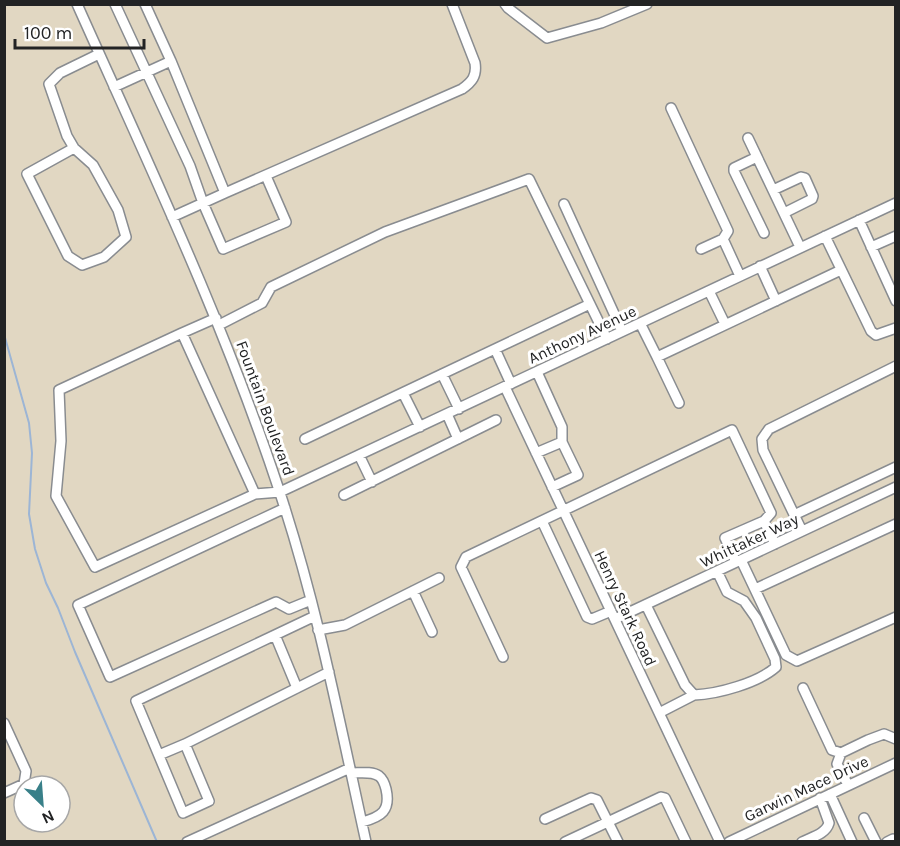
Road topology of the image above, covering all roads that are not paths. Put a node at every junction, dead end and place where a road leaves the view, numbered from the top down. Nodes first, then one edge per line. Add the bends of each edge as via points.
1 (77, 4) edge
2 (116, 4) edge
3 (145, 4) edge
4 (452, 4) edge
5 (505, 4) edge
6 (647, 4) edge
7 (99, 54) junction
8 (171, 61) junction
9 (147, 72) junction
10 (114, 87) junction
11 (671, 108) dead end
12 (748, 138) dead end
13 (74, 148) junction
14 (757, 157) junction
15 (266, 176) junction
16 (773, 190) junction
17 (225, 193) junction
18 (203, 203) junction
19 (896, 203) edge
20 (564, 204) dead end
21 (784, 213) junction
22 (172, 217) junction
23 (859, 220) junction
24 (764, 233) dead end
25 (825, 236) junction
26 (896, 236) edge
27 (723, 239) junction
28 (800, 247) junction
29 (872, 247) junction
30 (701, 249) dead end
31 (760, 266) junction
32 (841, 270) junction
33 (740, 276) junction
34 (709, 291) junction
35 (776, 301) junction
36 (896, 301) edge
37 (590, 304) junction
38 (217, 321) junction
39 (640, 323) junction
40 (725, 324) junction
41 (896, 328) edge
42 (622, 331) junction
43 (182, 333) junction
44 (607, 339) junction
45 (495, 349) junction
46 (657, 357) junction
47 (896, 366) edge
48 (537, 372) junction
49 (442, 374) junction
50 (508, 385) junction
51 (403, 393) junction
52 (679, 403) dead end
53 (459, 409) junction
54 (447, 414) junction
55 (496, 420) dead end
56 (420, 427) junction
57 (305, 439) dead end
58 (458, 439) junction
59 (562, 441) junction
60 (536, 453) junction
61 (359, 455) junction
62 (896, 467) edge
63 (372, 482) junction
64 (552, 487) junction
65 (896, 487) edge
66 (280, 492) junction
67 (255, 494) junction
68 (344, 495) dead end
69 (285, 508) junction
70 (564, 511) junction
71 (794, 514) junction
72 (767, 517) junction
73 (542, 521) junction
74 (896, 524) edge
75 (802, 531) junction
76 (775, 544) junction
77 (739, 561) junction
78 (717, 571) junction
79 (438, 578) dead end
80 (755, 589) junction
81 (413, 591) junction
82 (311, 600) junction
83 (646, 605) junction
84 (613, 615) junction
85 (315, 616) junction
86 (896, 617) edge
87 (318, 630) junction
88 (432, 632) dead end
89 (275, 635) junction
90 (503, 657) dead end
91 (328, 672) junction
92 (297, 688) junction
93 (803, 688) dead end
94 (694, 695) junction
95 (659, 713) junction
96 (4, 723) edge
97 (896, 739) edge
98 (185, 744) junction
99 (841, 753) junction
100 (159, 755) junction
101 (896, 763) edge
102 (350, 771) junction
103 (848, 785) junction
104 (4, 793) edge
105 (830, 794) junction
106 (820, 798) junction
107 (864, 818) dead end
108 (545, 819) dead end
109 (362, 822) junction
110 (608, 822) junction
111 (187, 842) edge
112 (366, 842) edge
113 (565, 842) edge
114 (618, 842) edge
115 (686, 842) edge
116 (720, 842) edge
117 (729, 842) edge
118 (802, 842) edge
119 (852, 842) edge
120 (876, 842) edge

1 - 7 street, Fountain Boulevard
2 - 9 street
3 - 8 street
4 - 15 street via 475,63 474,79 468,85
5 - 6 street via 547,38 601,23
7 - 10 street, Fountain Boulevard
7 - 13 street via 60,73 50,84
8 - 9 street
8 - 17 street
9 - 10 street
9 - 18 street
10 - 22 street, Fountain Boulevard
11 - 27 street via 728,231
12 - 14 street
13 - 13 street via 93,165 118,210 126,237 104,257 82,265 68,256 27,174
14 - 16 street
14 - 24 street via 734,170
15 - 17 street
15 - 18 street via 286,222 223,249
16 - 21 street
16 - 21 street via 805,178 812,199
17 - 18 street
18 - 22 street
19 - 23 street, Anthony Avenue
20 - 42 street
21 - 28 street
22 - 38 street, Fountain Boulevard
23 - 25 street, Anthony Avenue
23 - 29 street
25 - 28 street, Anthony Avenue
25 - 32 street
26 - 29 street
27 - 30 street
27 - 33 street
28 - 31 street, Anthony Avenue
29 - 36 street
31 - 33 street, Anthony Avenue
31 - 35 street
32 - 35 street
32 - 41 street via 871,331 876,335
33 - 34 street, Anthony Avenue
34 - 39 street, Anthony Avenue
34 - 40 street
35 - 40 street
37 - 38 street via 529,179 385,232 271,287 262,303
37 - 44 street
37 - 45 street
38 - 43 street
38 - 66 street, Fountain Boulevard
39 - 42 street, Anthony Avenue
39 - 46 street
40 - 46 street
42 - 44 street, Anthony Avenue
43 - 67 street
43 - 67 street via 59,390 61,441 56,496 95,567
44 - 48 street, Anthony Avenue
45 - 49 street
45 - 50 street, Henry Stark Road
46 - 52 street
47 - 71 street via 769,429 762,439 763,450
48 - 50 street, Anthony Avenue
48 - 59 street via 562,428
49 - 51 street
49 - 53 street
50 - 53 street, Anthony Avenue
50 - 60 street, Henry Stark Road
51 - 56 street
51 - 57 street
53 - 54 street, Anthony Avenue
54 - 56 street, Anthony Avenue
54 - 58 street
55 - 58 street
56 - 61 street, Anthony Avenue
58 - 63 street
59 - 60 street
59 - 64 street via 578,475
60 - 64 street, Henry Stark Road
61 - 63 street
61 - 66 street, Anthony Avenue
62 - 71 street
63 - 68 street
64 - 70 street, Henry Stark Road
65 - 75 street, Whittaker Way
66 - 67 street
66 - 69 street, Fountain Boulevard
69 - 82 street, Fountain Boulevard
69 - 82 street via 78,605 110,677 276,602 290,609
70 - 72 street via 732,430
70 - 73 street
70 - 84 street, Henry Stark Road
71 - 75 street
72 - 76 street
72 - 77 street via 725,538
73 - 84 street, Whittaker Way via 587,617 592,620
73 - 90 street via 466,557 461,567
74 - 80 street
75 - 76 street, Whittaker Way
76 - 77 street, Whittaker Way
77 - 78 street, Whittaker Way
77 - 80 street
78 - 83 street, Whittaker Way
78 - 94 street via 727,592 744,601 756,618 776,667 732,689
79 - 81 street
80 - 86 street via 786,655 797,661
81 - 87 street via 345,625
81 - 88 street
82 - 85 street, Fountain Boulevard
83 - 84 street, Whittaker Way
83 - 94 street via 685,685
84 - 95 street, Henry Stark Road
85 - 87 street, Fountain Boulevard
85 - 89 street
87 - 91 street, Fountain Boulevard
89 - 92 street
89 - 100 street via 136,700
91 - 92 street
91 - 102 street, Fountain Boulevard
92 - 98 street
93 - 99 street via 832,750
94 - 95 street
95 - 116 street, Henry Stark Road
96 - 104 street via 26,771 24,784
97 - 99 street via 884,734
98 - 100 street
98 - 100 street via 209,801 183,813
99 - 103 street via 837,764
101 - 103 street, Garwin Mace Drive
102 - 109 street, Fountain Boulevard
102 - 109 street via 380,776 385,784 388,797 382,814
102 - 111 street
103 - 105 street, Garwin Mace Drive
105 - 106 street, Garwin Mace Drive
105 - 119 street
106 - 117 street, Garwin Mace Drive
106 - 118 street via 828,826
107 - 120 street
108 - 110 street via 591,798 597,800
109 - 112 street, Fountain Boulevard
110 - 113 street
110 - 114 street
110 - 115 street via 665,798

